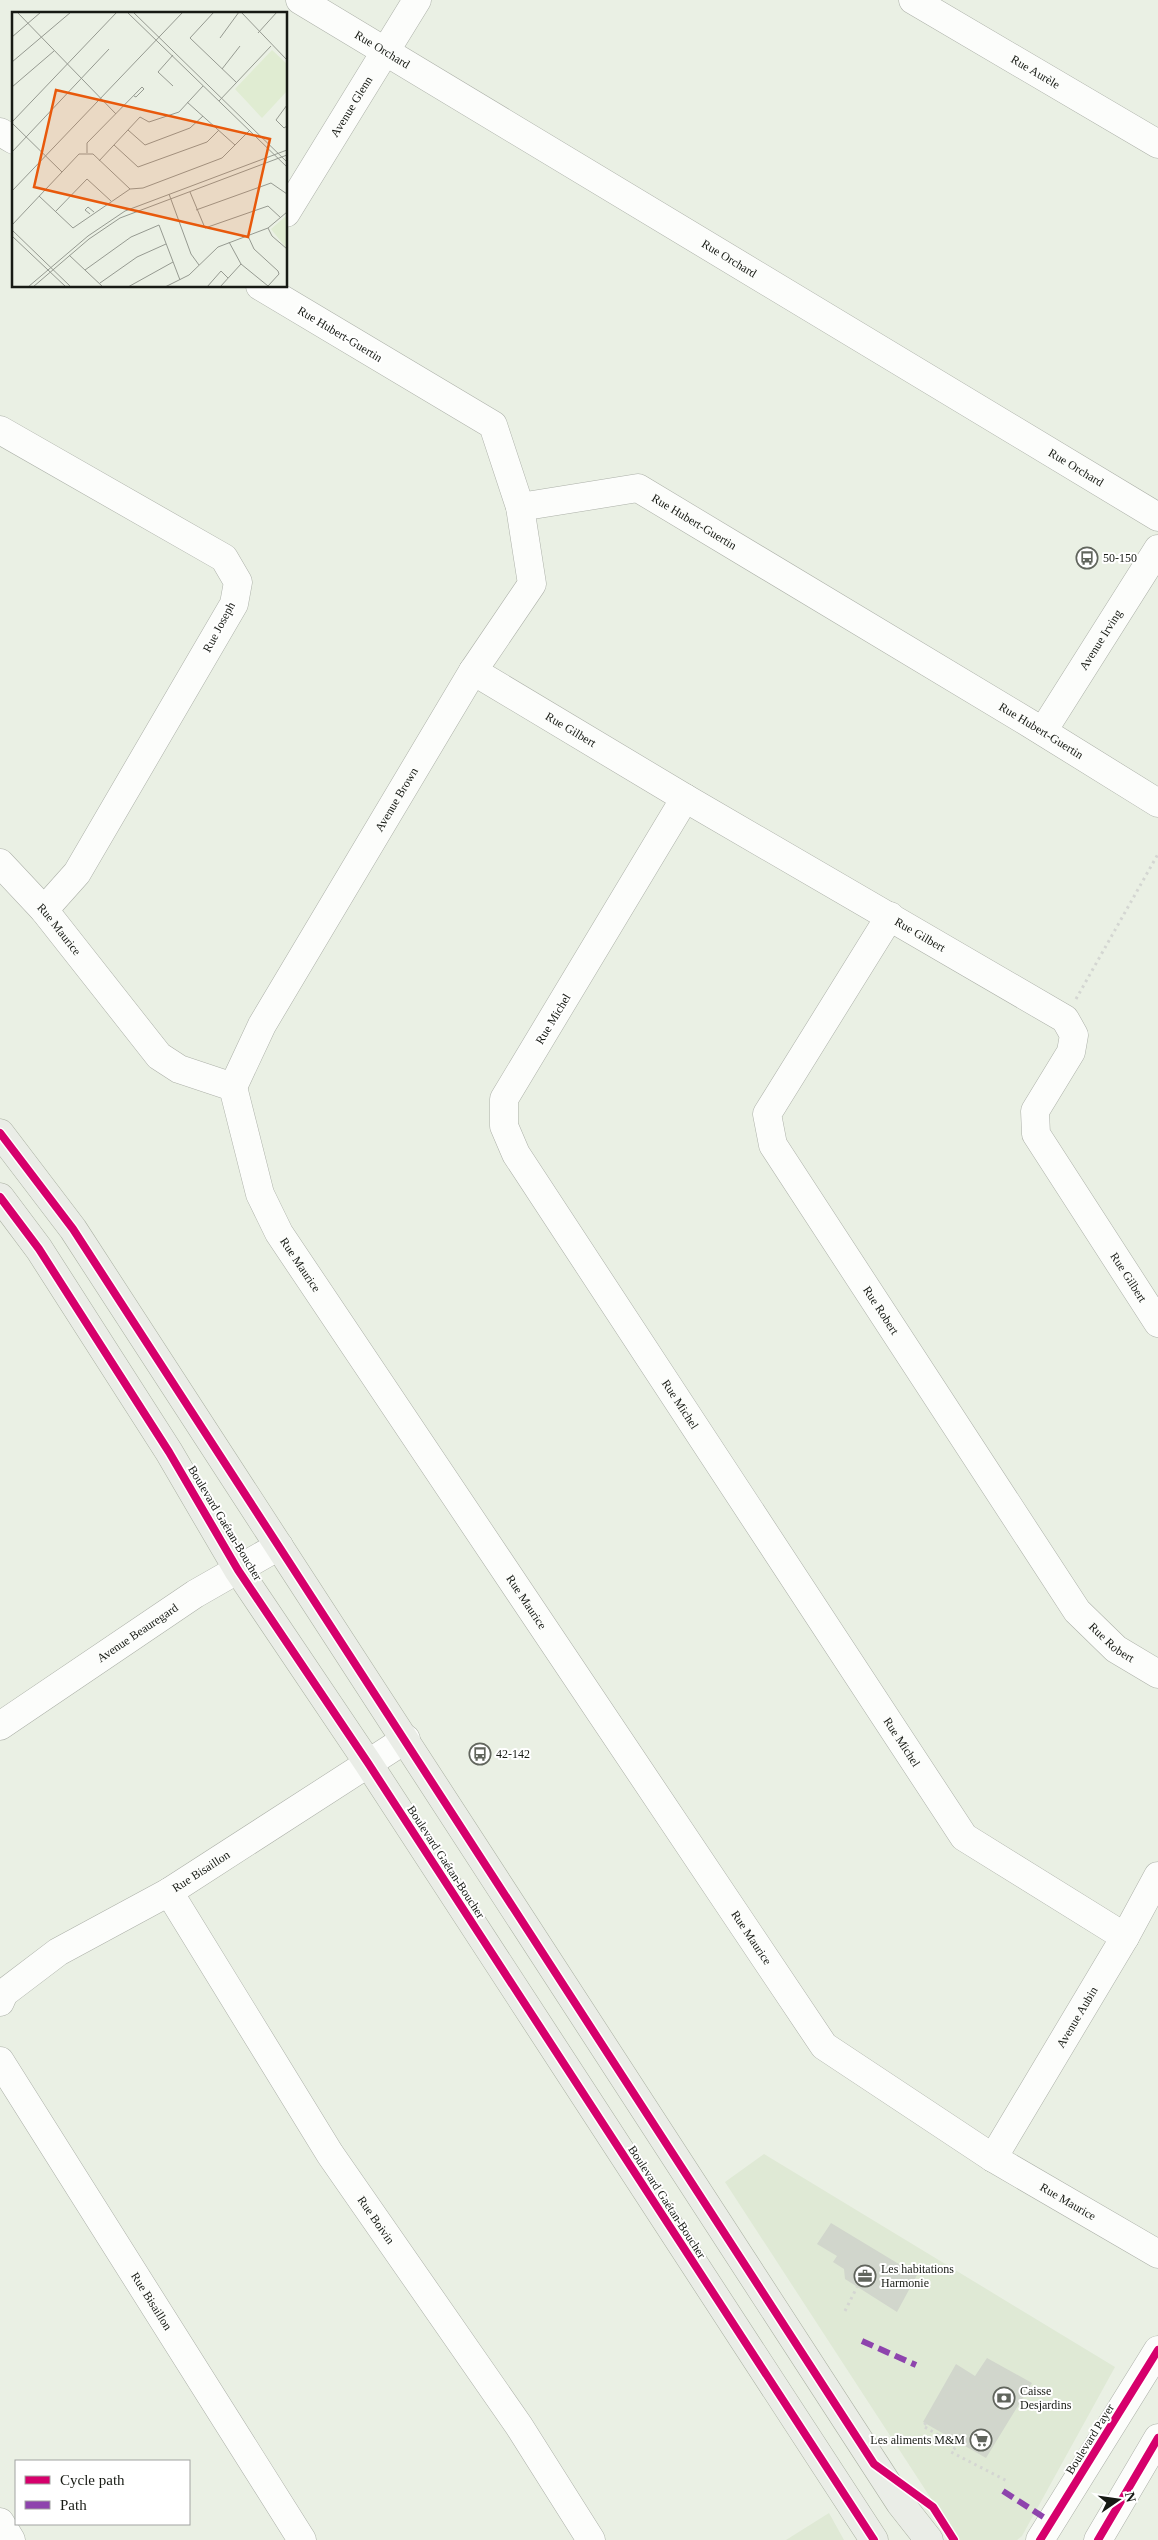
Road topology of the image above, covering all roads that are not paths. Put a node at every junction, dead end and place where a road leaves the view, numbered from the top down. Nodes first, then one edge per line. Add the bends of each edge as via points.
1 (300, 0) edge
2 (417, 0) edge
3 (913, 0) edge
4 (387, 51) junction
5 (0, 132) edge
6 (12, 139) edge
7 (1158, 144) edge
8 (288, 210) edge
9 (263, 288) edge
10 (0, 430) edge
11 (520, 507) junction
12 (1158, 517) edge
13 (1158, 550) edge
14 (473, 670) junction
15 (1043, 731) junction
16 (685, 798) junction
17 (1158, 803) edge
18 (0, 863) edge
19 (44, 910) junction
20 (890, 916) junction
21 (233, 1087) junction
22 (0, 1133) edge
23 (0, 1196) edge
24 (1158, 1323) edge
25 (279, 1546) junction
26 (238, 1570) junction
27 (1158, 1674) edge
28 (0, 1726) edge
29 (406, 1739) junction
30 (368, 1763) junction
31 (1158, 1876) edge
32 (169, 1892) junction
33 (1125, 1937) junction
34 (0, 2002) edge
35 (0, 2061) edge
36 (993, 2158) junction
37 (726, 2235) junction
38 (1158, 2254) edge
39 (690, 2258) junction
40 (1158, 2350) edge
41 (1158, 2438) edge
42 (0, 2522) edge
43 (931, 2537) edge
44 (11, 2540) edge
45 (302, 2540) edge
46 (591, 2540) edge
47 (874, 2540) edge
48 (1040, 2540) edge
49 (1098, 2540) edge

1 - 4 street, Rue Orchard
2 - 4 street, Avenue Glenn
3 - 7 street, Rue Aurèle
4 - 8 street, Avenue Glenn
4 - 12 street, Rue Orchard
5 - 6 street
9 - 11 street, Rue Hubert-Guertin via 493,425
10 - 19 street, Rue Joseph via 224,558 238,582 234,604 77,873
11 - 14 street, Avenue Brown via 532,584
11 - 15 street, Rue Hubert-Guertin via 638,488
13 - 15 street, Avenue Irving
14 - 16 street, Rue Gilbert
14 - 21 street, Avenue Brown via 262,1025
15 - 17 street, Rue Hubert-Guertin
16 - 20 street, Rue Gilbert
16 - 33 street, Rue Michel via 504,1099 504,1126 516,1154 964,1837
18 - 19 street, Rue Maurice
19 - 21 street, Rue Maurice via 159,1056 179,1069
20 - 24 street, Rue Gilbert via 1064,1019 1074,1035 1071,1052 1035,1111 1036,1134
20 - 27 street, Rue Robert via 767,1114 773,1145 1078,1611 1116,1649
21 - 36 street, Rue Maurice via 260,1194 279,1233 824,2046
22 - 25 main road via 73,1229
23 - 26 main road, Boulevard Gaétan-Boucher via 39,1249 164,1444
25 - 26 street, Avenue Beauregard
25 - 29 main road
26 - 28 street, Avenue Beauregard via 195,1594
26 - 30 main road, Boulevard Gaétan-Boucher
29 - 30 street, Rue Bisaillon
29 - 37 main road
30 - 32 street, Rue Bisaillon
30 - 39 main road, Boulevard Gaétan-Boucher
31 - 33 street, Avenue Aubin
32 - 34 street, Rue Bisaillon via 58,1952 4,1993
32 - 46 street, Rue Boivin via 330,2154 519,2426
33 - 36 street, Avenue Aubin
35 - 45 street, Rue Bisaillon
36 - 38 street, Rue Maurice
37 - 39 main road
37 - 43 main road via 900,2503
39 - 47 main road, Boulevard Gaétan-Boucher
40 - 48 street, Boulevard Payer
41 - 49 street
42 - 44 street

